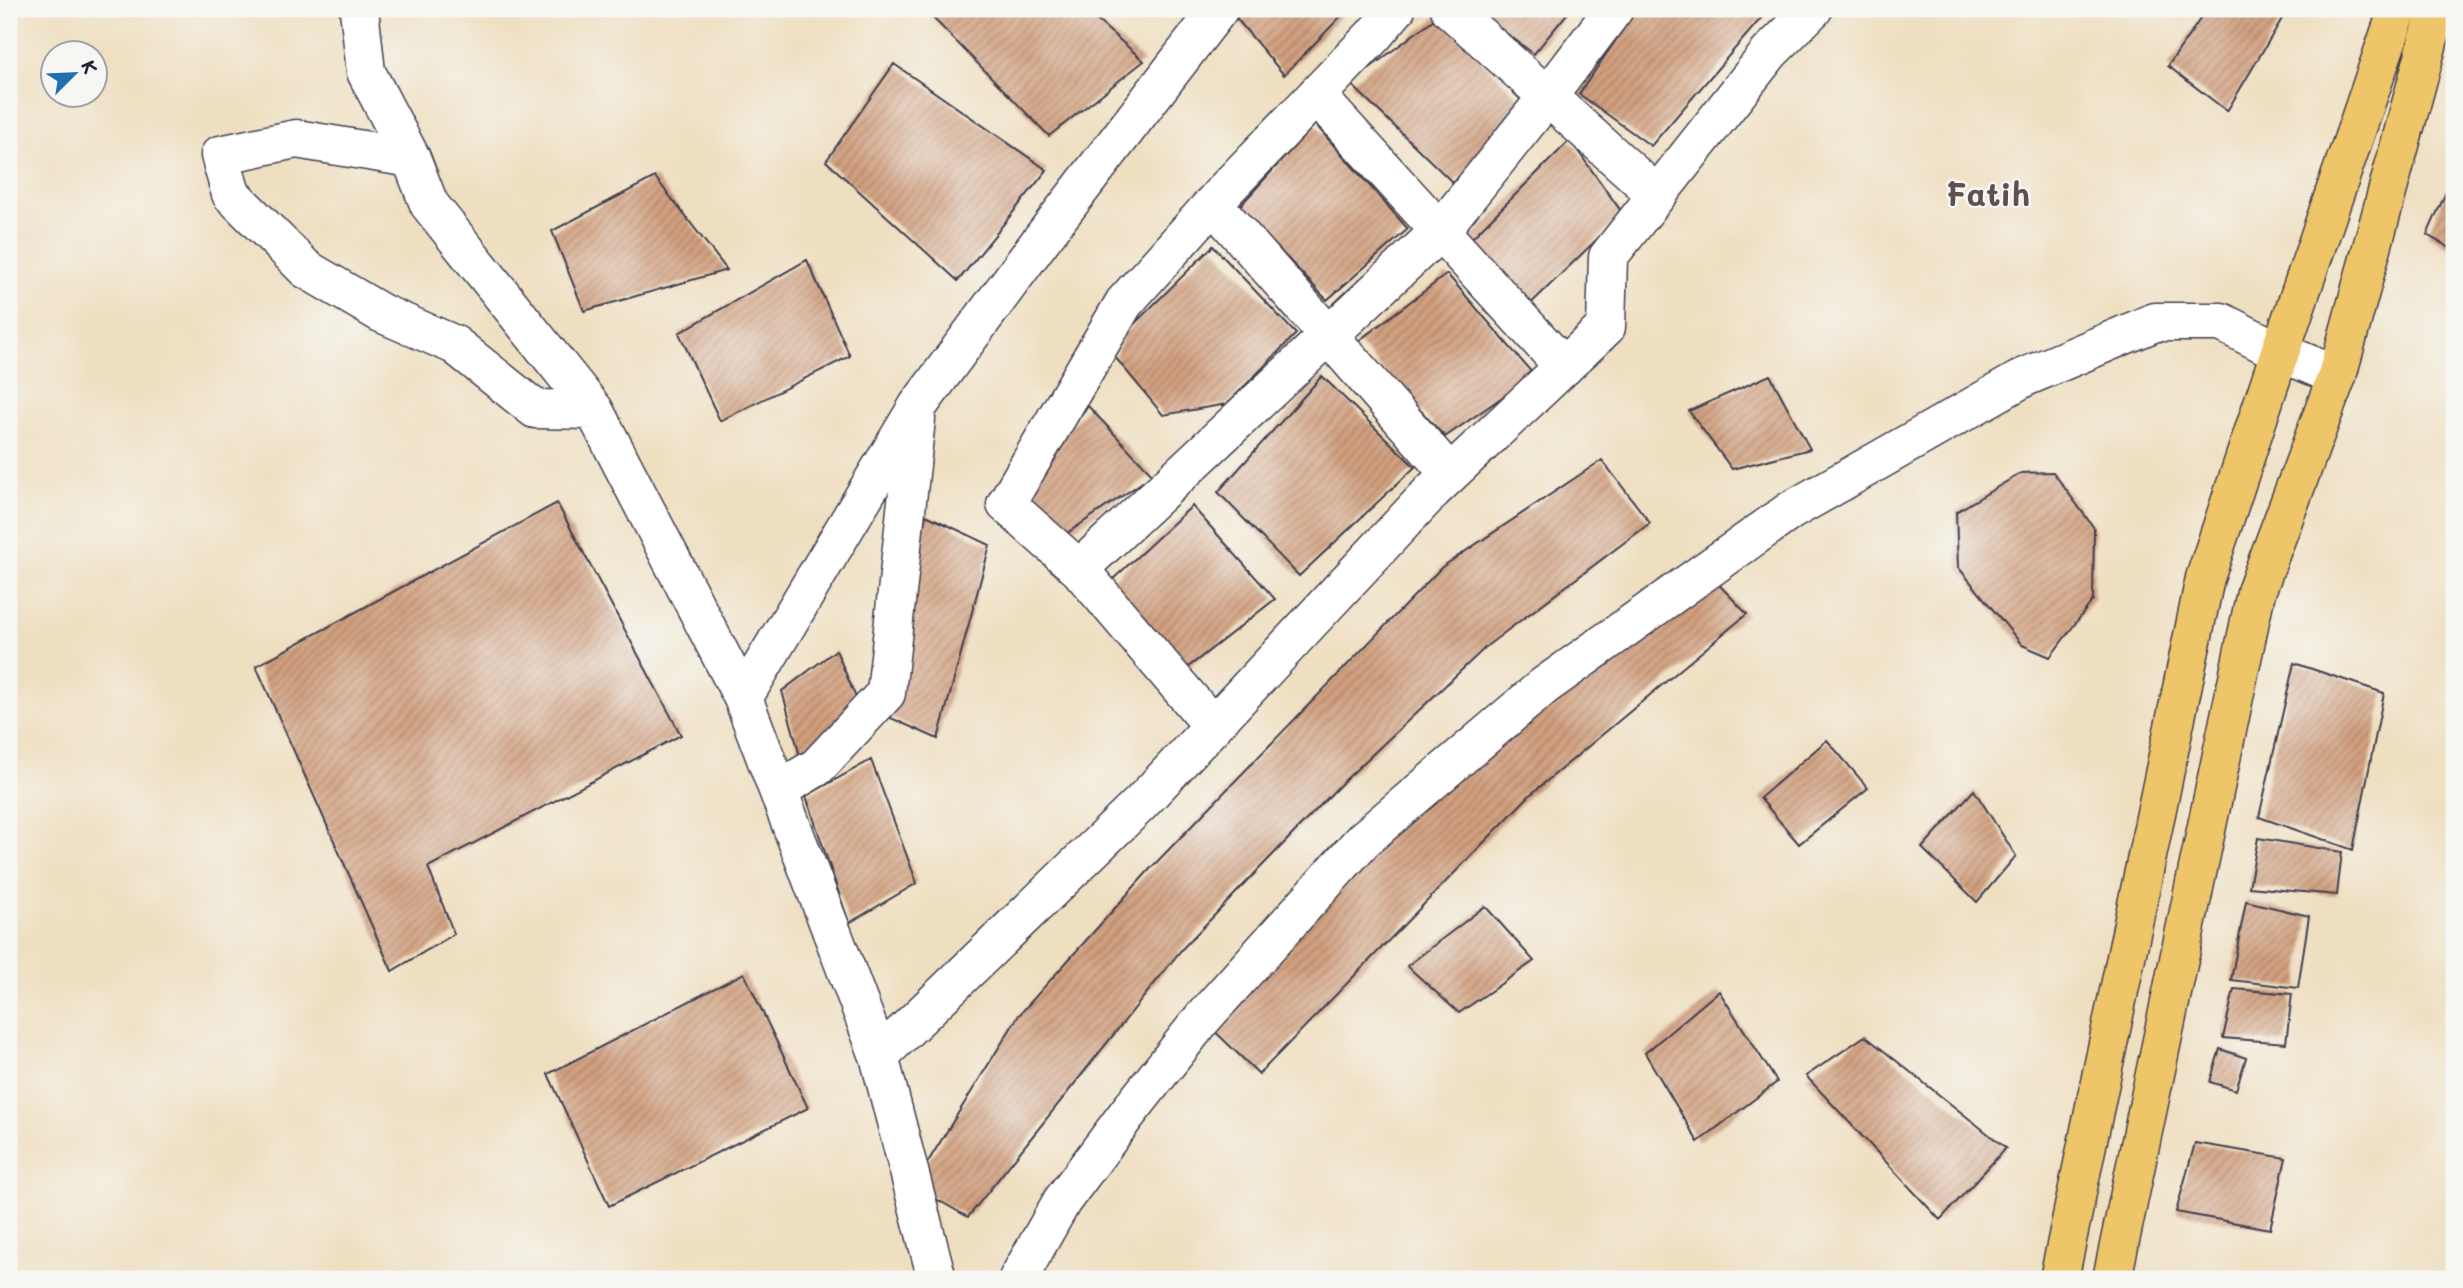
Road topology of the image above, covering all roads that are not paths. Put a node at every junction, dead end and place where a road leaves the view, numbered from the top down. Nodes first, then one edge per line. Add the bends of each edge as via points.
1 (359, 9) edge
2 (1219, 9) edge
3 (1395, 9) edge
4 (1450, 9) edge
5 (1614, 9) edge
6 (1813, 9) edge
7 (2398, 9) edge
8 (2437, 9) edge
9 (1316, 95) junction
10 (1548, 96) junction
11 (411, 158) junction
12 (1657, 195) junction
13 (1213, 204) junction
14 (1440, 231) junction
15 (1329, 335) junction
16 (2280, 352) junction
17 (1564, 366) junction
18 (2337, 376) junction
19 (918, 406) junction
20 (594, 410) junction
21 (1450, 474) junction
22 (1079, 569) junction
23 (743, 698) junction
24 (1213, 726) junction
25 (778, 790) junction
26 (879, 1056) junction
27 (937, 1279) edge
28 (1018, 1279) edge
29 (2059, 1279) edge
30 (2112, 1279) edge

1 - 11 street via 366,72
2 - 19 street
3 - 9 street
4 - 10 street
5 - 10 street
6 - 12 street via 1770,52
7 - 16 main road
8 - 18 main road
9 - 13 street
9 - 14 street
10 - 12 street
10 - 14 street
11 - 20 street via 429,204
11 - 20 street via 296,139 220,155 231,194 306,270 381,313 455,345 535,409
12 - 17 street via 1608,257 1606,327
13 - 15 street
13 - 22 street via 1124,303 1006,503
14 - 15 street
14 - 17 street
15 - 21 street
15 - 22 street
16 - 18 street
16 - 28 street via 2221,322 2155,322 2025,377 1790,510 1544,686 1363,840 1202,1019 1062,1201
16 - 29 main road via 2205,578
17 - 21 street
18 - 30 main road via 2256,592
19 - 23 street
19 - 25 street via 886,694 817,767
20 - 23 street
21 - 24 street
22 - 24 street
23 - 25 street
24 - 26 street via 1141,803
25 - 26 street
26 - 27 street

